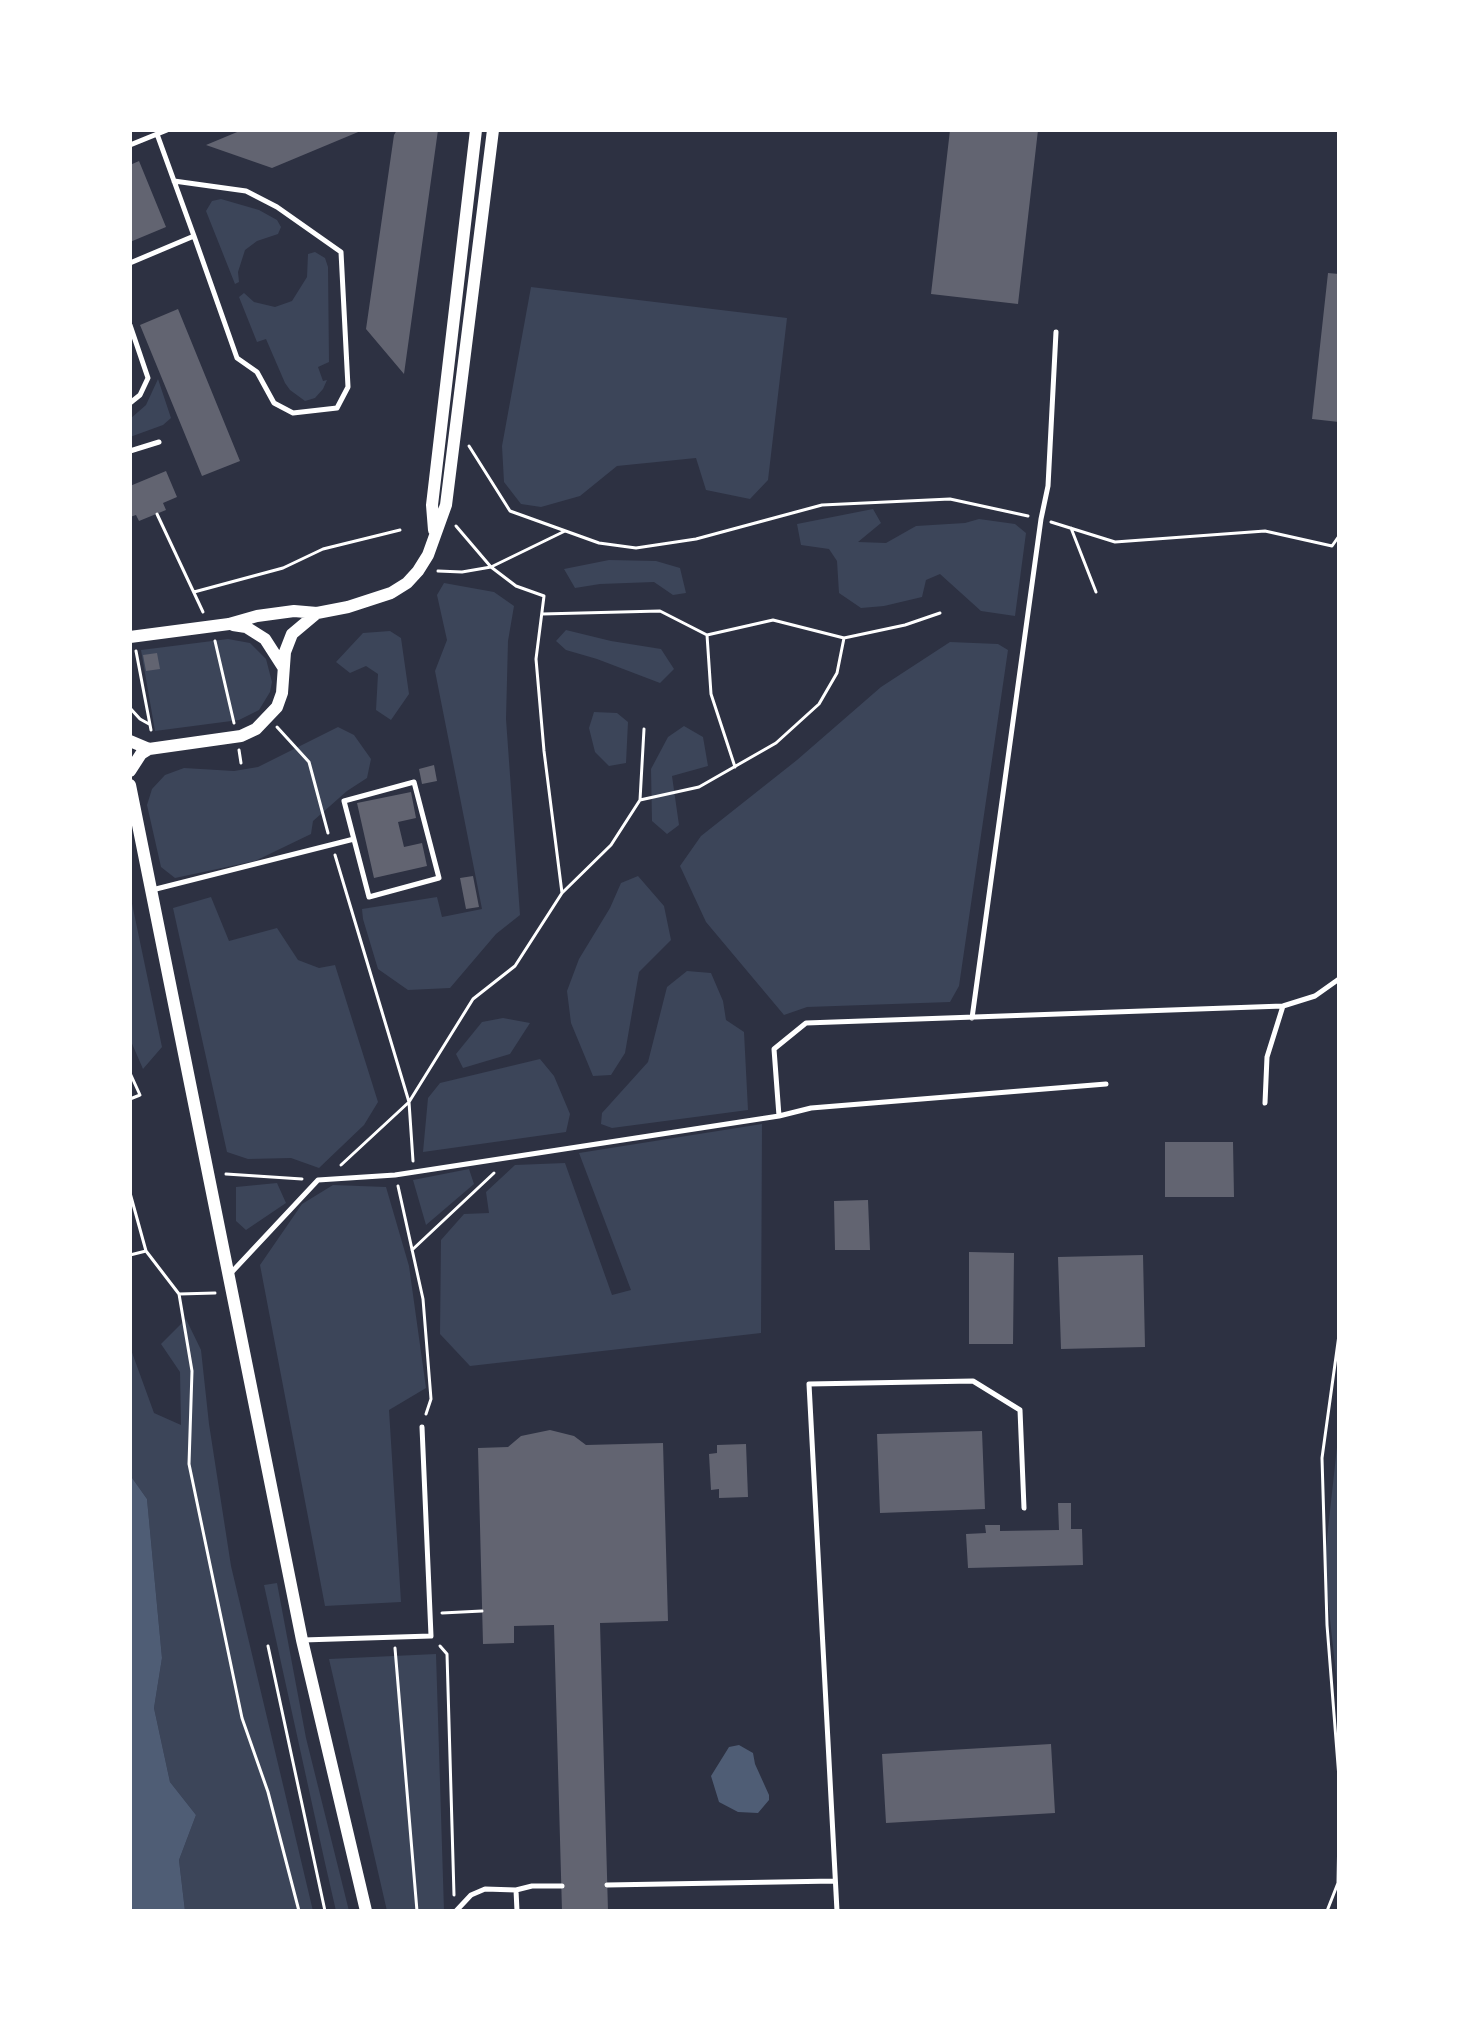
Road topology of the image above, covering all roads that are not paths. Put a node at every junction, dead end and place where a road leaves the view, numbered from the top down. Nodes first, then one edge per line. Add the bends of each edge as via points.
1 (167, 130) edge
2 (476, 130) edge
3 (493, 130) edge
4 (157, 134) junction
5 (130, 145) edge
6 (174, 181) junction
7 (194, 236) junction
8 (130, 263) edge
9 (130, 325) edge
10 (1056, 332) dead end
11 (130, 403) edge
12 (159, 442) dead end
13 (130, 451) edge
14 (435, 533) junction
15 (317, 613) junction
16 (229, 624) junction
17 (130, 637) edge
18 (283, 667) junction
19 (130, 741) edge
20 (149, 749) junction
21 (130, 771) edge
22 (130, 785) edge
23 (354, 839) junction
24 (151, 890) junction
25 (1339, 979) edge
26 (1283, 1006) junction
27 (972, 1018) junction
28 (1106, 1084) dead end
29 (1265, 1103) dead end
30 (779, 1116) junction
31 (228, 1277) junction
32 (422, 1427) road end
33 (1024, 1508) dead end
34 (302, 1640) junction
35 (835, 1881) junction
36 (607, 1885) dead end
37 (562, 1886) dead end
38 (516, 1890) junction
39 (366, 1911) edge
40 (456, 1911) edge
41 (517, 1911) edge
42 (837, 1911) edge

1 - 4 lane
2 - 14 street via 432,505
3 - 14 street via 446,505
4 - 5 lane
4 - 6 lane
6 - 7 lane
6 - 7 lane via 246,191 341,252 348,387 337,408 293,413 274,403 257,372 237,358
7 - 8 lane
9 - 11 lane via 148,378
10 - 27 lane via 1048,486
12 - 13 lane
14 - 15 street via 428,555 407,583 371,601
15 - 16 street via 294,611
15 - 18 street via 292,634
16 - 17 street
16 - 18 street via 265,639
18 - 20 street via 277,707 256,729
19 - 20 street
20 - 21 street
22 - 24 street
23 - 23 lane via 369,897 439,878 414,782 344,801
23 - 24 lane
24 - 31 street
25 - 26 lane via 1315,996
26 - 27 lane
26 - 29 lane via 1267,1057
27 - 30 lane via 806,1023 774,1049
28 - 30 lane via 811,1108
30 - 31 lane via 395,1175 318,1180
31 - 34 street
32 - 34 lane via 431,1636
33 - 35 lane via 1020,1410 973,1381 809,1384
34 - 39 street
35 - 36 lane
35 - 42 lane
37 - 38 lane
38 - 40 lane via 485,1889
38 - 41 lane

